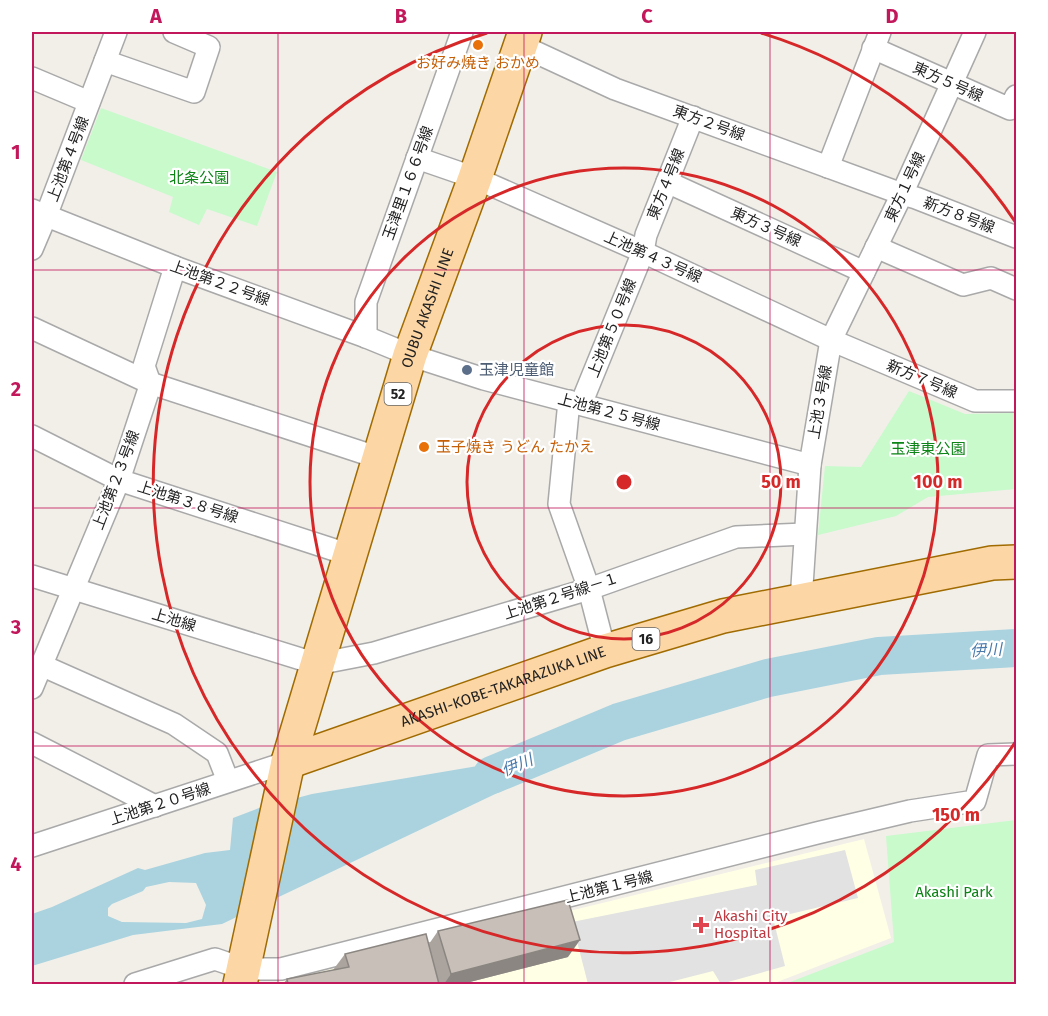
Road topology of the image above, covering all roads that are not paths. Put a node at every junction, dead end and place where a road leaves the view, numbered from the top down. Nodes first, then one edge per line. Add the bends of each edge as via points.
1 (116, 32) edge
2 (174, 32) edge
3 (462, 32) edge
4 (975, 32) edge
5 (522, 38) edge
6 (877, 40) edge
7 (105, 61) junction
8 (32, 78) edge
9 (952, 84) junction
10 (1017, 96) edge
11 (89, 102) junction
12 (693, 117) junction
13 (417, 158) junction
14 (828, 167) junction
15 (475, 178) junction
16 (667, 182) junction
17 (902, 194) junction
18 (39, 213) edge
19 (1017, 237) edge
20 (876, 247) junction
21 (32, 249) edge
22 (643, 252) junction
23 (175, 267) junction
24 (864, 272) junction
25 (1017, 289) edge
26 (32, 328) edge
27 (366, 337) junction
28 (831, 340) junction
29 (410, 356) junction
30 (150, 383) junction
31 (1017, 401) edge
32 (575, 403) junction
33 (32, 436) edge
34 (379, 458) junction
35 (810, 465) junction
36 (119, 480) junction
37 (805, 534) junction
38 (350, 555) junction
39 (1017, 562) edge
40 (32, 576) edge
41 (72, 589) junction
42 (589, 589) junction
43 (801, 602) junction
44 (605, 651) junction
45 (317, 664) junction
46 (41, 665) junction
47 (32, 688) edge
48 (32, 743) edge
49 (1017, 754) edge
50 (287, 766) junction
51 (228, 781) junction
52 (155, 806) junction
53 (32, 846) edge
54 (242, 977) edge
55 (135, 984) edge

1 - 7 street, 上池第４号線
2 - 7 street via 209,48 194,92
3 - 13 street, 玉津里１６６号線
4 - 9 street, 東方１号線
5 - 12 street, 東方２号線 via 615,89
5 - 15 main road, OUBU AKASHI LINE / 52
6 - 9 street, 東方５号線
6 - 14 street, 東方５号線
7 - 11 street, 上池第４号線
8 - 11 street
9 - 10 street, 東方５号線 via 1011,109
9 - 17 street, 東方１号線
11 - 18 street, 上池第４号線
12 - 14 street, 東方２号線
12 - 16 street, 東方４号線
13 - 15 street, 上池第４３号線
13 - 27 street, 玉津里１６６号線 via 366,302
14 - 17 street, 東方２号線
15 - 22 street, 上池第４３号線
15 - 29 main road, OUBU AKASHI LINE / 52
16 - 22 street, 東方４号線
16 - 24 street, 東方３号線
17 - 19 street, 新方８号線
17 - 20 street, 東方１号線
18 - 21 street, 上池第４号線
18 - 23 street, 上池第２２号線
20 - 24 street, 東方１号線
20 - 25 street via 963,285 991,278
22 - 28 street, 上池第４３号線
22 - 32 street, 上池第５０号線
23 - 27 street, 上池第２２号線
23 - 30 street, 上池第２３号線 via 144,366
24 - 28 street, 東方１号線
26 - 30 street
27 - 29 street, 上池第２２号線
28 - 31 street, 新方７号線 via 975,401
28 - 35 street, 上池３号線
29 - 32 street, 上池第２５号線
29 - 34 main road, OUBU AKASHI LINE / 52
30 - 34 street
30 - 36 street, 上池第２３号線
32 - 35 street, 上池第２５号線
32 - 42 street, 上池第５０号線 via 559,504
33 - 36 street, 上池第３８号線
34 - 38 main road, OUBU AKASHI LINE / 52
35 - 37 street, 上池３号線
36 - 38 street, 上池第３８号線
36 - 41 street, 上池第２３号線
37 - 42 street, 上池第２号線－１ via 736,537
37 - 43 street, 上池３号線
38 - 45 main road, OUBU AKASHI LINE / 52
39 - 43 main road, AKASHI-KOBE-TAKARAZUKA LINE / 16 via 992,563
40 - 41 street, 上池線
41 - 45 street, 上池線
41 - 46 street, 上池第２３号線
42 - 44 street, 上池第５０号線
42 - 45 street, 上池第２号線－１ via 374,653
43 - 44 main road, AKASHI-KOBE-TAKARAZUKA LINE / 16 via 723,616
44 - 50 main road, AKASHI-KOBE-TAKARAZUKA LINE / 16
45 - 50 main road, OUBU AKASHI LINE / 52
46 - 47 street, 上池第２３号線
46 - 51 street via 174,724 217,753
48 - 52 street
49 - 54 street, 上池第１号線 via 988,755 975,801 910,811 817,833
50 - 51 street, 上池第２０号線
50 - 54 main road
51 - 52 street, 上池第２０号線
52 - 53 street, 上池第２０号線
54 - 55 street, 上池第１号線 via 215,959

